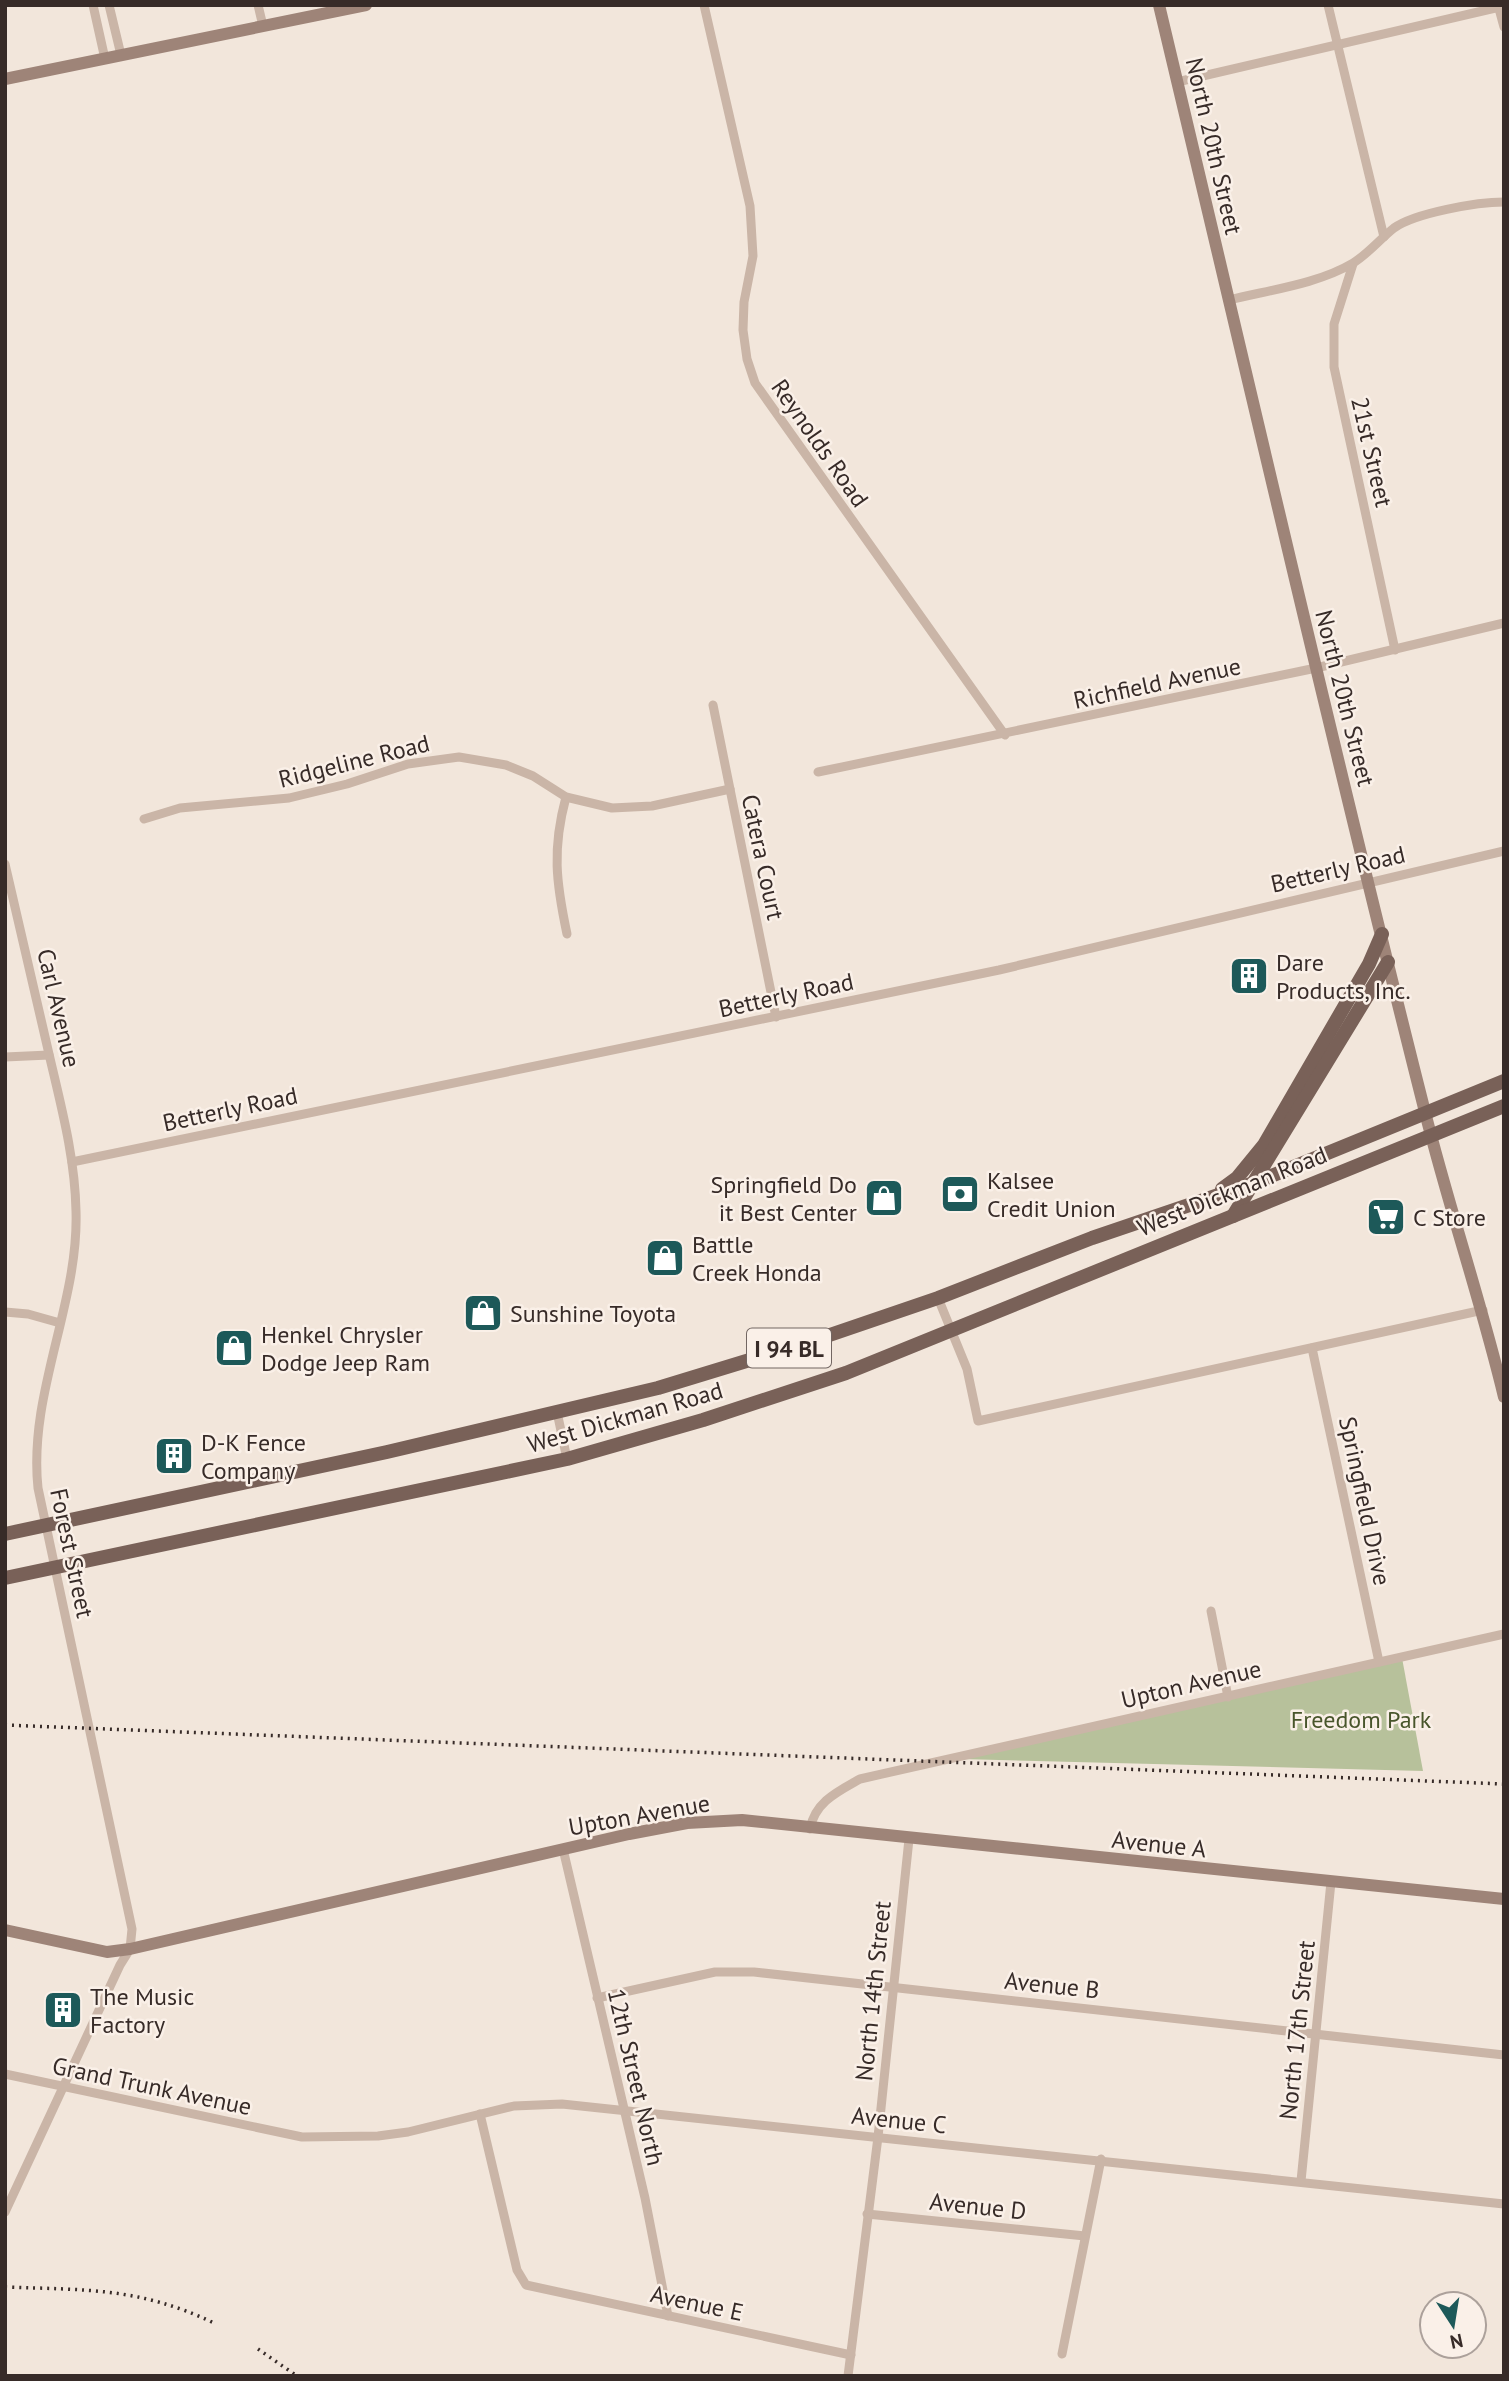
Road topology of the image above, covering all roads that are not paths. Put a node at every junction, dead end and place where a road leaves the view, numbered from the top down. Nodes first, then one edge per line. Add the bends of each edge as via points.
1 (93, 5) edge
2 (109, 5) edge
3 (258, 5) edge
4 (366, 5) edge
5 (704, 5) edge
6 (1159, 5) edge
7 (1328, 5) edge
8 (1500, 6) edge
9 (263, 26) junction
10 (1504, 27) edge
11 (1338, 46) junction
12 (121, 55) junction
13 (105, 59) junction
14 (5, 79) edge
15 (1178, 82) junction
16 (1504, 202) edge
17 (1384, 237) junction
18 (1353, 264) junction
19 (1229, 300) junction
20 (1504, 623) edge
21 (1395, 650) junction
22 (1316, 668) junction
23 (713, 705) dead end
24 (1005, 735) junction
25 (818, 772) dead end
26 (730, 789) junction
27 (566, 797) junction
28 (144, 819) dead end
29 (1504, 851) edge
30 (6, 868) edge
31 (1368, 882) junction
32 (567, 934) dead end
33 (1382, 934) junction
34 (1388, 962) junction
35 (776, 1017) junction
36 (49, 1055) junction
37 (5, 1056) edge
38 (1504, 1081) edge
39 (1504, 1106) edge
40 (1426, 1114) junction
41 (1431, 1135) junction
42 (72, 1161) junction
43 (1254, 1183) junction
44 (1214, 1196) junction
45 (1233, 1216) junction
46 (938, 1298) junction
47 (1483, 1310) junction
48 (5, 1312) edge
49 (60, 1323) junction
50 (950, 1331) junction
51 (1312, 1348) junction
52 (1504, 1397) edge
53 (557, 1412) junction
54 (567, 1459) junction
55 (46, 1525) junction
56 (5, 1534) edge
57 (55, 1567) junction
58 (5, 1578) edge
59 (1211, 1611) dead end
60 (1504, 1634) edge
61 (1379, 1662) junction
62 (1228, 1697) junction
63 (810, 1829) junction
64 (909, 1839) junction
65 (563, 1849) junction
66 (1331, 1882) junction
67 (1504, 1899) edge
68 (5, 1930) edge
69 (130, 1949) junction
70 (892, 1988) junction
71 (597, 1998) junction
72 (1317, 2033) junction
73 (1504, 2055) edge
74 (5, 2074) edge
75 (63, 2087) junction
76 (623, 2109) junction
77 (480, 2114) junction
78 (292, 2135) joint
79 (878, 2137) junction
80 (1101, 2159) junction
81 (1301, 2181) junction
82 (1504, 2204) edge
83 (5, 2212) edge
84 (867, 2214) junction
85 (1086, 2236) junction
86 (668, 2316) junction
87 (1062, 2354) dead end
88 (851, 2355) junction
89 (848, 2376) edge

1 - 13 street
2 - 12 street
3 - 9 street
4 - 9 street
5 - 24 street, Reynolds Road via 750,206 753,256 743,330 755,383
6 - 15 street, North 20th Street
7 - 11 street
8 - 10 street
8 - 11 street
9 - 12 street
11 - 15 street
11 - 17 street
12 - 13 street
13 - 14 street
15 - 19 street, North 20th Street
16 - 17 street via 1413,220
17 - 18 street
18 - 19 street
18 - 21 street, 21st Street via 1334,324 1334,367
19 - 22 street, North 20th Street
20 - 21 street, Richfield Avenue
21 - 22 street, Richfield Avenue
22 - 24 street, Richfield Avenue
22 - 31 street, North 20th Street
23 - 26 street, Catera Court
24 - 25 street, Richfield Avenue
26 - 27 street, Ridgeline Road via 633,808 590,805
26 - 35 street, Catera Court
27 - 28 street, Ridgeline Road via 506,765 459,757 408,764 289,798 180,808
27 - 32 street via 555,849
29 - 31 street, Betterly Road
30 - 36 street, Carl Avenue
31 - 33 street, North 20th Street
31 - 35 street, Betterly Road via 999,970
33 - 34 street, North 20th Street
33 - 44 main road via 1264,1145 1237,1178
34 - 40 street, North 20th Street
34 - 43 main road
35 - 42 street, Betterly Road
36 - 37 street
36 - 42 street, Carl Avenue
38 - 40 main road, West Dickman Road / I 94 BL
39 - 41 main road, West Dickman Road / I 94 BL
40 - 41 street, North 20th Street
40 - 43 main road, West Dickman Road / I 94 BL
41 - 45 main road, West Dickman Road / I 94 BL
41 - 47 street, North 20th Street
42 - 49 street, Forest Street via 77,1212
43 - 44 main road, West Dickman Road / I 94 BL
43 - 45 main road
44 - 46 main road, West Dickman Road / I 94 BL
45 - 50 main road, West Dickman Road / I 94 BL
46 - 50 street
46 - 53 main road, West Dickman Road / I 94 BL via 669,1385
47 - 51 street
47 - 52 street, North 20th Street
48 - 49 street
49 - 55 street, Forest Street via 38,1431 37,1478
50 - 51 street via 967,1369 978,1421
50 - 54 main road, West Dickman Road / I 94 BL via 742,1408
51 - 61 street, Springfield Drive
53 - 54 street
53 - 55 main road, West Dickman Road / I 94 BL
54 - 57 main road, West Dickman Road / I 94 BL
55 - 56 main road, West Dickman Road / I 94 BL
55 - 57 street, Forest Street
57 - 58 main road, West Dickman Road / I 94 BL
57 - 69 street, Forest Street via 130,1903
59 - 62 street
60 - 61 street, Upton Avenue
61 - 62 street, Upton Avenue
62 - 63 street, Upton Avenue via 860,1779 819,1805
63 - 64 street, Avenue A
63 - 65 street, Upton Avenue via 742,1820 687,1824
64 - 66 street, Avenue A
64 - 70 street, North 14th Street
65 - 69 street, Upton Avenue
65 - 71 street, 12th Street North
66 - 67 street, Avenue A
66 - 72 street, North 17th Street
68 - 69 street, Upton Avenue via 107,1952
69 - 75 street
70 - 71 street, Avenue B via 754,1972 715,1972
70 - 72 street, Avenue B
70 - 79 street, North 14th Street
71 - 76 street, 12th Street North
72 - 73 street, Avenue B
72 - 81 street, North 17th Street
74 - 75 street, Grand Trunk Avenue
75 - 78 street, Grand Trunk Avenue
75 - 83 street
76 - 77 street, Avenue C via 539,2103
76 - 79 street, Avenue C
76 - 86 street, 12th Street North
77 - 78 street, Avenue C via 378,2136
77 - 86 street, Avenue E via 520,2280 535,2289
79 - 80 street, Avenue C
79 - 84 street, North 14th Street
80 - 81 street, Avenue C
80 - 85 street
81 - 82 street, Avenue C
84 - 85 street, Avenue D
84 - 88 street, North 14th Street
85 - 87 street
86 - 88 street, Avenue E
88 - 89 street, North 14th Street

